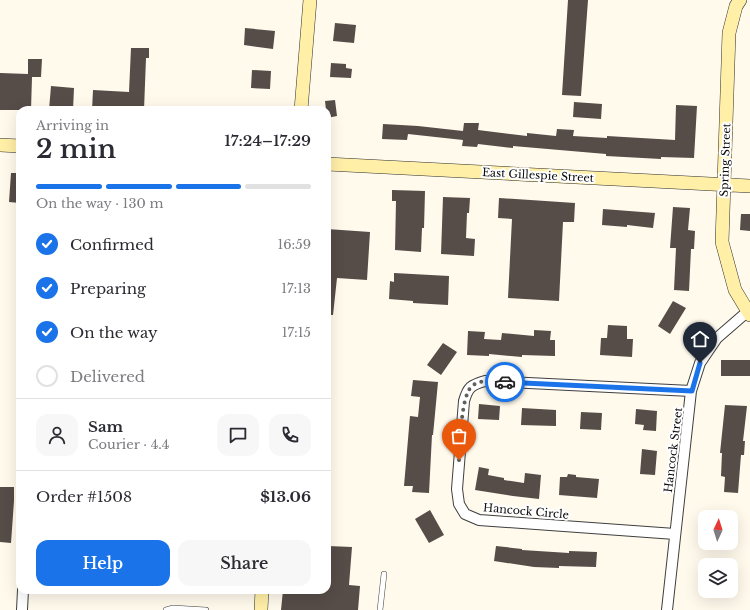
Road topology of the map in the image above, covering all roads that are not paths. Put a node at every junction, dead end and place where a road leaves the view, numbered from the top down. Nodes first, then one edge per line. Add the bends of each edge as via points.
1 (310, 0) edge
2 (740, 0) edge
3 (301, 106) edge
4 (0, 145) edge
5 (16, 146) edge
6 (331, 164) edge
7 (724, 183) junction
8 (750, 186) edge
9 (749, 314) edge
10 (692, 391) junction
11 (675, 534) junction
12 (384, 574) dead end
13 (23, 594) edge
14 (262, 594) edge
15 (22, 610) edge
16 (166, 610) edge
17 (206, 610) edge
18 (261, 610) edge
19 (380, 610) edge
20 (667, 610) edge

1 - 3 street
2 - 7 street, Spring Street via 729,33
4 - 5 street
6 - 7 street, East Gillespie Street
7 - 8 street, East Gillespie Street
7 - 9 street, Spring Street via 722,242 734,290
9 - 10 street, Hancock Street via 717,338 700,363
10 - 11 street, Hancock Street
10 - 11 street, Hancock Circle via 485,381 473,385 467,391 464,402 456,489 459,504 465,514 479,520
11 - 20 street, Hancock Street
12 - 19 lane
13 - 15 street
14 - 18 street
16 - 17 lane

